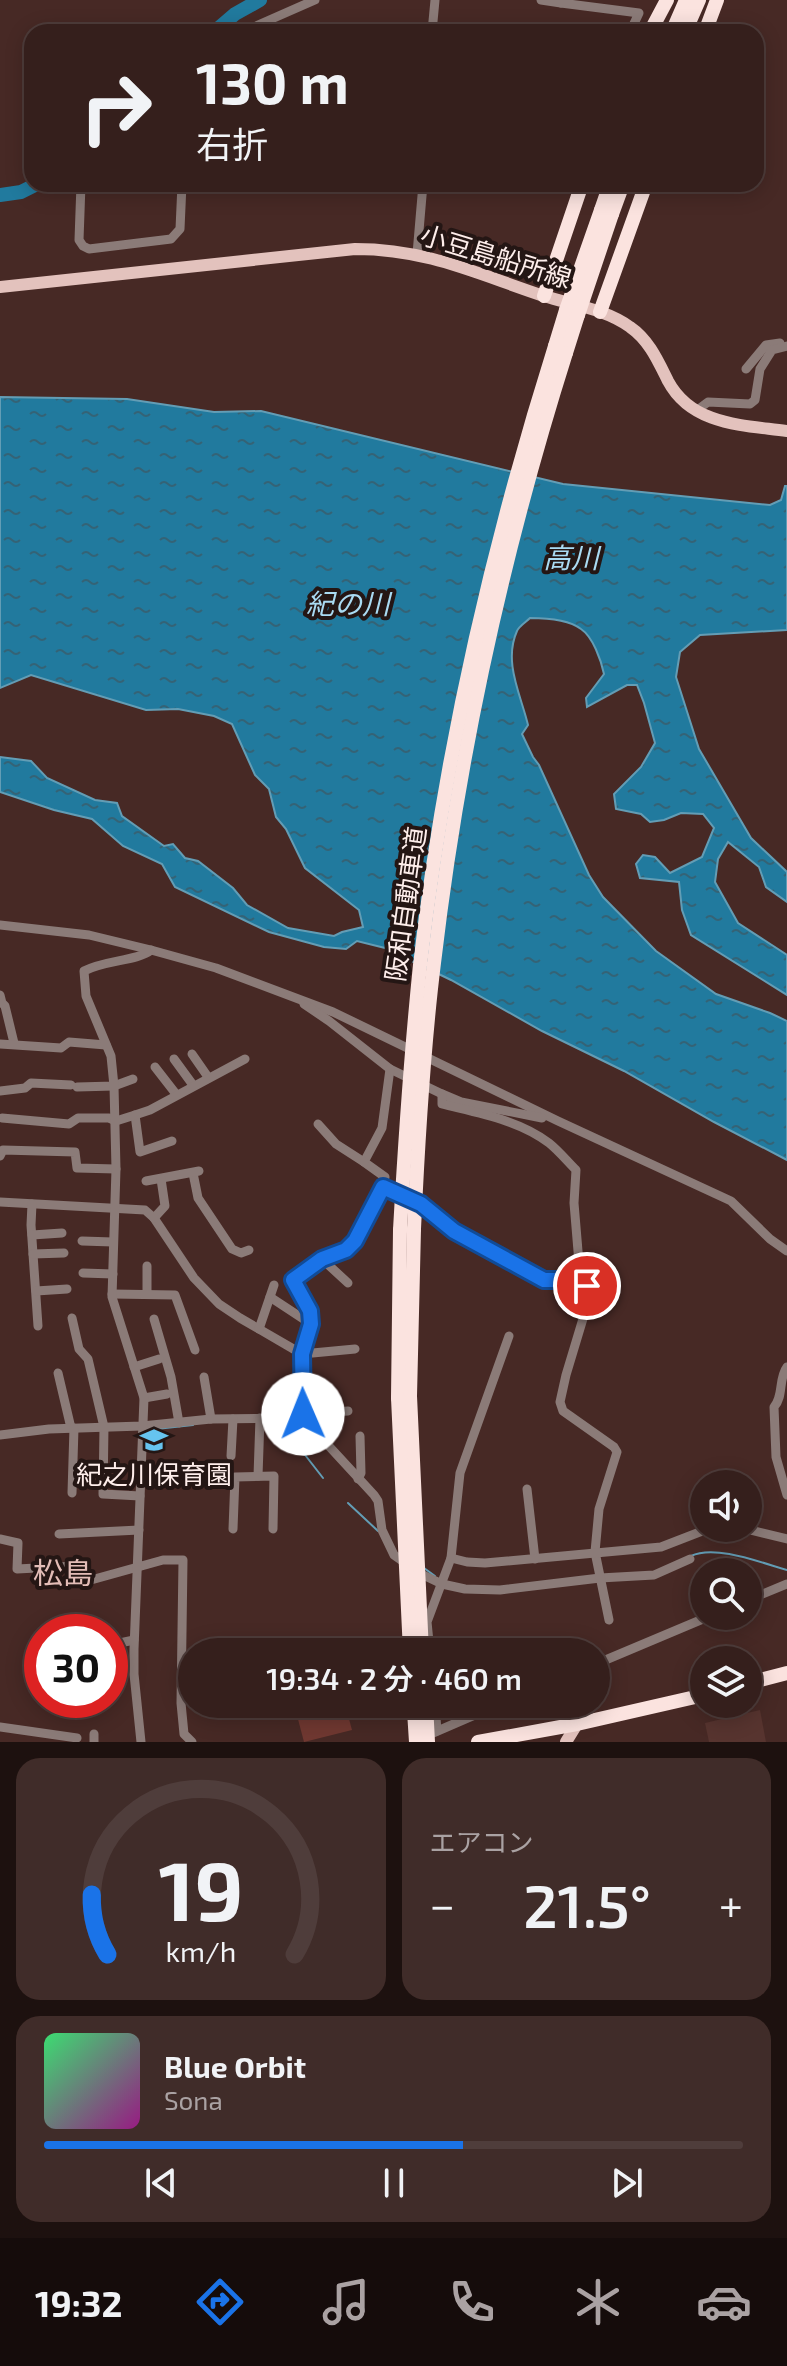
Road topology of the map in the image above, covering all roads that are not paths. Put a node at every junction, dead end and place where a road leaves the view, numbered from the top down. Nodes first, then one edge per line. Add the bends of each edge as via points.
1 (315, 0) edge
2 (435, 0) edge
3 (541, 0) edge
4 (717, 0) edge
5 (692, 1) edge
6 (561, 2) edge
7 (665, 3) edge
8 (260, 24) edge
9 (433, 24) edge
10 (634, 24) edge
11 (654, 24) edge
12 (677, 24) edge
13 (687, 24) edge
14 (708, 24) edge
15 (81, 192) edge
16 (182, 192) edge
17 (422, 192) edge
18 (579, 192) edge
19 (609, 192) edge
20 (618, 192) edge
21 (643, 192) edge
22 (607, 212) junction
23 (417, 254) junction
24 (0, 287) edge
25 (544, 296) junction
26 (600, 312) junction
27 (787, 344) edge
28 (746, 369) dead end
29 (696, 411) junction
30 (787, 431) edge
31 (0, 925) edge
32 (151, 950) junction
33 (0, 995) edge
34 (298, 999) junction
35 (14, 1043) junction
36 (0, 1044) edge
37 (106, 1045) junction
38 (192, 1054) dead end
39 (174, 1059) dead end
40 (245, 1059) dead end
41 (155, 1067) dead end
42 (390, 1069) junction
43 (208, 1077) junction
44 (133, 1079) dead end
45 (193, 1085) junction
46 (114, 1086) junction
47 (0, 1091) edge
48 (176, 1094) junction
49 (442, 1094) junction
50 (135, 1115) junction
51 (2, 1118) dead end
52 (116, 1121) junction
53 (558, 1121) junction
54 (318, 1124) dead end
55 (172, 1141) dead end
56 (0, 1156) edge
57 (364, 1162) junction
58 (116, 1169) junction
59 (161, 1179) junction
60 (146, 1181) dead end
61 (383, 1187) junction
62 (0, 1202) edge
63 (32, 1204) junction
64 (114, 1208) junction
65 (154, 1218) junction
66 (62, 1233) dead end
67 (32, 1235) junction
68 (82, 1241) dead end
69 (113, 1242) junction
70 (249, 1250) dead end
71 (787, 1251) edge
72 (64, 1253) dead end
73 (33, 1254) junction
74 (322, 1259) junction
75 (147, 1266) dead end
76 (83, 1273) dead end
77 (113, 1274) junction
78 (348, 1283) dead end
79 (274, 1285) dead end
80 (587, 1286) junction
81 (67, 1289) dead end
82 (36, 1291) junction
83 (112, 1294) junction
84 (147, 1294) junction
85 (270, 1297) junction
86 (72, 1318) dead end
87 (154, 1319) dead end
88 (311, 1324) junction
89 (38, 1326) dead end
90 (259, 1329) junction
91 (509, 1336) dead end
92 (355, 1349) dead end
93 (195, 1350) dead end
94 (302, 1354) junction
95 (159, 1359) dead end
96 (134, 1367) junction
97 (787, 1367) edge
98 (58, 1373) dead end
99 (204, 1377) dead end
100 (167, 1394) dead end
101 (404, 1397) junction
102 (144, 1398) junction
103 (348, 1411) dead end
104 (303, 1416) junction
105 (211, 1419) junction
106 (260, 1420) junction
107 (233, 1421) junction
108 (179, 1423) junction
109 (142, 1426) junction
110 (104, 1429) junction
111 (73, 1430) junction
112 (0, 1435) edge
113 (360, 1436) dead end
114 (231, 1456) dead end
115 (258, 1476) junction
116 (358, 1479) junction
117 (527, 1489) dead end
118 (72, 1493) dead end
119 (787, 1495) edge
120 (140, 1496) junction
121 (233, 1529) dead end
122 (273, 1529) dead end
123 (139, 1530) junction
124 (762, 1533) edge
125 (59, 1534) dead end
126 (690, 1536) edge
127 (0, 1539) edge
128 (787, 1539) edge
129 (595, 1552) junction
130 (451, 1558) junction
131 (535, 1559) junction
132 (690, 1559) dead end
133 (137, 1568) junction
134 (600, 1576) junction
135 (443, 1582) junction
136 (787, 1584) edge
137 (762, 1594) edge
138 (609, 1620) dead end
139 (690, 1624) edge
140 (409, 1638) edge
141 (421, 1638) edge
142 (429, 1638) edge
143 (134, 1640) junction
144 (128, 1641) edge
145 (610, 1658) edge
146 (787, 1673) edge
147 (762, 1679) edge
148 (690, 1698) edge
149 (417, 1718) edge
150 (424, 1718) edge
151 (471, 1718) edge
152 (579, 1718) edge
153 (577, 1724) junction
154 (0, 1727) edge
155 (433, 1736) edge
156 (77, 1738) dead end
157 (141, 1742) edge
158 (192, 1742) edge
159 (415, 1742) edge
160 (478, 1742) edge
161 (566, 1742) edge

1 - 8 street
2 - 9 street
3 - 6 street
4 - 14 highway
5 - 12 highway
5 - 13 highway
6 - 10 street via 639,13
7 - 11 highway
15 - 16 street via 79,240 89,249 171,239 180,229
17 - 23 street
18 - 25 highway
19 - 22 highway, 阪和自動車道
20 - 22 highway, 阪和自動車道
21 - 26 highway
22 - 101 highway, 阪和自動車道, bridge via 513,489 447,789 410,1064
23 - 24 main road, 小豆島船所線 via 355,249
23 - 25 main road, 小豆島船所線
25 - 26 main road, 小豆島船所線
26 - 29 main road, 小豆島船所線 via 642,335 672,388
27 - 28 street via 766,345
27 - 29 street via 772,350 760,369 750,404 708,402
29 - 30 main road, 小豆島船所線 via 726,423
31 - 32 street via 89,935
32 - 34 street
32 - 37 street via 84,971 86,996
33 - 35 street
34 - 42 street
34 - 53 street
35 - 36 street
35 - 37 street
37 - 46 street
38 - 43 street
39 - 45 street
40 - 43 street
41 - 48 street
42 - 49 street
42 - 57 street via 382,1128
43 - 45 street
44 - 46 street
45 - 48 street
46 - 47 street via 31,1083
46 - 52 street
48 - 50 street
49 - 53 street
49 - 80 street via 442,1104 498,1118 539,1136 576,1170 580,1275
50 - 52 street
50 - 55 street via 140,1152
51 - 52 street via 69,1124 78,1118
52 - 58 street
53 - 71 street via 731,1201
54 - 57 street
56 - 58 street via 3,1150 75,1152 77,1168
57 - 61 street via 385,1177
58 - 64 street
59 - 60 street
59 - 65 street via 165,1206
59 - 70 street via 196,1172 198,1198 232,1249
61 - 74 street via 355,1241
61 - 80 street via 421,1204 454,1231 544,1280
62 - 63 street
63 - 64 street
63 - 67 street
64 - 65 street via 145,1210
64 - 69 street
65 - 90 street via 194,1278 219,1304
66 - 67 street
67 - 73 street
68 - 69 street
69 - 77 street
72 - 73 street
73 - 82 street
74 - 78 street
74 - 88 street via 293,1280
75 - 84 street
76 - 77 street
77 - 83 street
79 - 85 street
80 - 129 street via 560,1402 563,1411 617,1452 599,1509
81 - 82 street
82 - 89 street
83 - 84 street
83 - 96 street
84 - 93 street via 175,1295
85 - 88 street
85 - 90 street
86 - 110 street via 79,1349 88,1359
87 - 108 street
88 - 94 street
90 - 94 street
91 - 130 street via 460,1473
92 - 94 street
94 - 104 street
95 - 96 street
96 - 102 street
97 - 119 street via 774,1407 776,1457
98 - 111 street
99 - 105 street
100 - 102 street
101 - 140 highway, 阪和自動車道, bridge
101 - 141 highway, 阪和自動車道, bridge
102 - 109 street
103 - 104 street
104 - 106 street
104 - 116 street
105 - 107 street
105 - 108 street
106 - 107 street
106 - 115 street
107 - 114 street
108 - 109 street
109 - 110 street
109 - 120 street
110 - 111 street
110 - 120 street via 103,1494
111 - 112 street
111 - 118 street
113 - 116 street
115 - 121 street via 235,1477
115 - 122 street via 274,1476
116 - 135 street via 378,1501 382,1530 394,1555
117 - 131 street
120 - 123 street
123 - 125 street
123 - 133 street
124 - 128 street
126 - 129 street via 661,1547
127 - 133 street via 18,1543 17,1569 75,1566 91,1580
129 - 131 street
129 - 134 street
130 - 131 street via 476,1563
130 - 135 street
132 - 134 street via 654,1575
133 - 143 street
133 - 158 street via 183,1560 181,1703 184,1734
134 - 135 street via 500,1590
134 - 138 street
135 - 142 street via 427,1622
136 - 137 street
139 - 145 street
143 - 144 street
143 - 157 street
146 - 147 highway
148 - 153 highway
149 - 159 highway, bridge
150 - 155 highway, bridge
151 - 155 street
152 - 153 street
153 - 160 highway
153 - 161 main road
154 - 156 street
155 - 159 street

